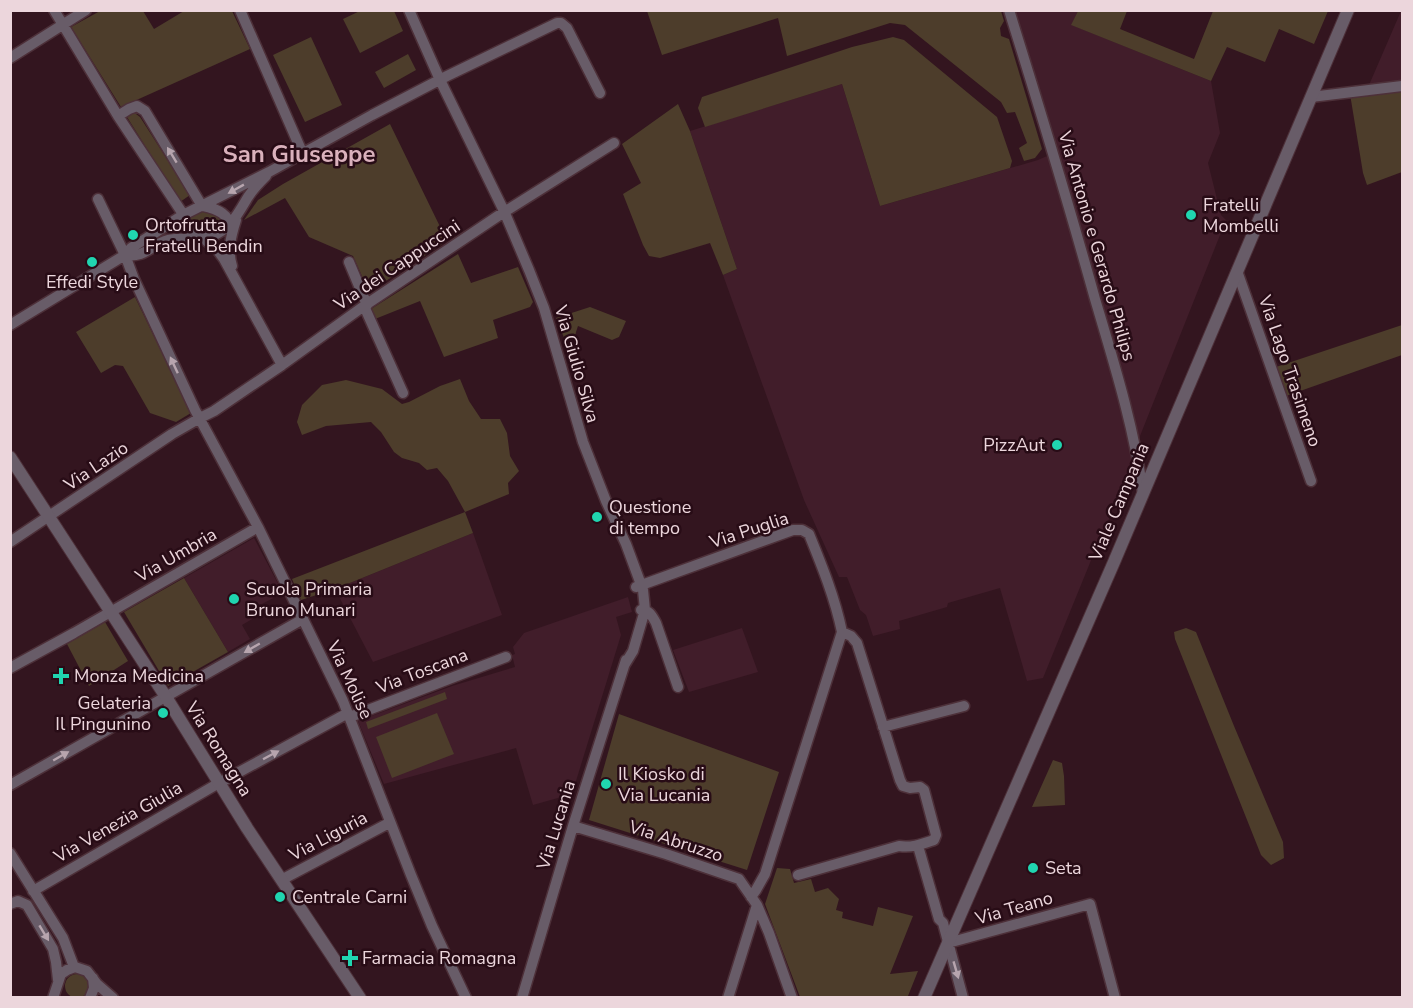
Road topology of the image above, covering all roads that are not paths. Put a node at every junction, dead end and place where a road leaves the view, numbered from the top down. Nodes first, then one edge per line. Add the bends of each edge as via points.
1 (54, 10) edge
2 (240, 10) edge
3 (409, 10) edge
4 (1009, 10) edge
5 (82, 12) edge
6 (1347, 13) edge
7 (63, 25) junction
8 (10, 58) edge
9 (440, 80) junction
10 (1402, 86) edge
11 (600, 93) dead end
12 (1311, 97) junction
13 (118, 116) junction
14 (614, 143) dead end
15 (302, 152) junction
16 (272, 170) junction
17 (98, 199) dead end
18 (202, 206) junction
19 (504, 211) junction
20 (183, 215) junction
21 (233, 224) junction
22 (203, 238) junction
23 (125, 255) junction
24 (349, 262) dead end
25 (1237, 271) junction
26 (238, 284) junction
27 (365, 305) junction
28 (10, 325) edge
29 (282, 365) junction
30 (403, 393) dead end
31 (200, 418) junction
32 (10, 457) edge
33 (1311, 481) dead end
34 (1143, 494) junction
35 (49, 517) junction
36 (258, 527) junction
37 (10, 542) edge
38 (638, 586) junction
39 (641, 610) junction
40 (110, 612) junction
41 (303, 619) junction
42 (842, 632) junction
43 (506, 657) dead end
44 (10, 668) edge
45 (678, 687) dead end
46 (166, 697) junction
47 (964, 706) dead end
48 (349, 715) junction
49 (883, 727) junction
50 (219, 783) junction
51 (10, 785) edge
52 (389, 823) junction
53 (573, 826) junction
54 (918, 846) junction
55 (10, 853) edge
56 (798, 875) dead end
57 (283, 879) junction
58 (33, 891) junction
59 (754, 901) junction
60 (10, 904) edge
61 (64, 942) junction
62 (948, 944) junction
63 (74, 968) junction
64 (90, 975) junction
65 (58, 982) junction
66 (53, 998) edge
67 (61, 998) edge
68 (90, 998) edge
69 (112, 998) edge
70 (360, 998) edge
71 (466, 998) edge
72 (522, 998) edge
73 (728, 998) edge
74 (792, 998) edge
75 (924, 998) edge
76 (963, 998) edge
77 (1115, 998) edge

1 - 7 street
2 - 15 street
3 - 9 street, Via Giulio Silva
4 - 34 street, Via Antonio e Gerardo Philips via 1119,380
5 - 7 street
6 - 12 street, Viale Campania
7 - 8 street
7 - 13 street
9 - 11 street via 561,23
9 - 15 street
9 - 19 street, Via Giulio Silva
10 - 12 street
12 - 25 street, Viale Campania
18 -> 13 street via 145,111 137,106
13 - 20 street
14 - 19 street, Via dei Cappuccini
15 - 16 street
16 -> 18 street
16 - 21 street via 255,187
17 - 23 street, Via Molise
18 - 20 street
18 - 21 street via 222,212
19 - 27 street, Via dei Cappuccini
19 - 38 street, Via Giulio Silva via 544,308 578,428 626,544
20 - 22 street via 187,227
20 - 23 street
21 - 22 street
21 - 26 street via 230,257
22 - 23 street via 172,239 139,255
22 - 26 street via 216,248
23 - 28 street
31 -> 23 street, Via Molise
24 - 27 street
25 - 33 street, Via Lago Trasimeno
25 - 34 street, Viale Campania
26 - 29 street
27 - 29 street, Via dei Cappuccini
27 - 30 street
29 - 31 street, Via dei Cappuccini
31 - 35 street, Via Lazio
31 - 36 street, Via Molise
32 - 35 street, Via Romagna
34 - 62 street, Viale Campania
35 - 37 street, Via Lazio
35 - 40 street, Via Romagna
36 - 40 street, Via Umbria
36 - 41 street, Via Molise
38 - 39 street, Via Giulio Silva via 643,590
38 - 42 street, Via Puglia via 802,530 809,534 821,564
39 - 45 street, Via Giulio Silva via 651,613 656,623
39 - 53 street, Via Lucania via 633,651 625,664
40 - 44 street, Via Umbria
40 - 46 street, Via Romagna
41 -> 46 street
41 - 48 street, Via Molise
42 - 49 street, Via Puglia via 857,644
42 - 59 street
43 - 48 street, Via Toscana
46 - 50 street, Via Romagna
51 -> 46 street
47 - 49 street
50 -> 48 street, Via Toscana
48 - 52 street, Via Molise
49 - 54 street, Via Puglia via 903,786 924,790 936,835 934,840
50 - 57 street, Via Romagna
50 - 58 street, Via Venezia Giulia
52 - 57 street, Via Liguria
52 - 71 street, Via Molise
53 - 59 street, Via Abruzzo via 739,879
53 - 72 street, Via Lucania
54 - 56 street via 899,846
54 - 62 street
55 - 58 street
57 - 70 street, Via Romagna
58 - 61 street
59 - 73 street
59 - 74 street
60 -> 65 street via 18,901 27,905 53,949
61 - 63 street
61 - 64 street
62 - 75 street, Viale Campania
62 -> 76 street
62 - 77 street, Via Teano via 1089,904
63 - 64 street
63 - 65 street via 64,971
64 - 68 street via 94,987
64 - 69 street
65 - 66 street
65 - 67 street

